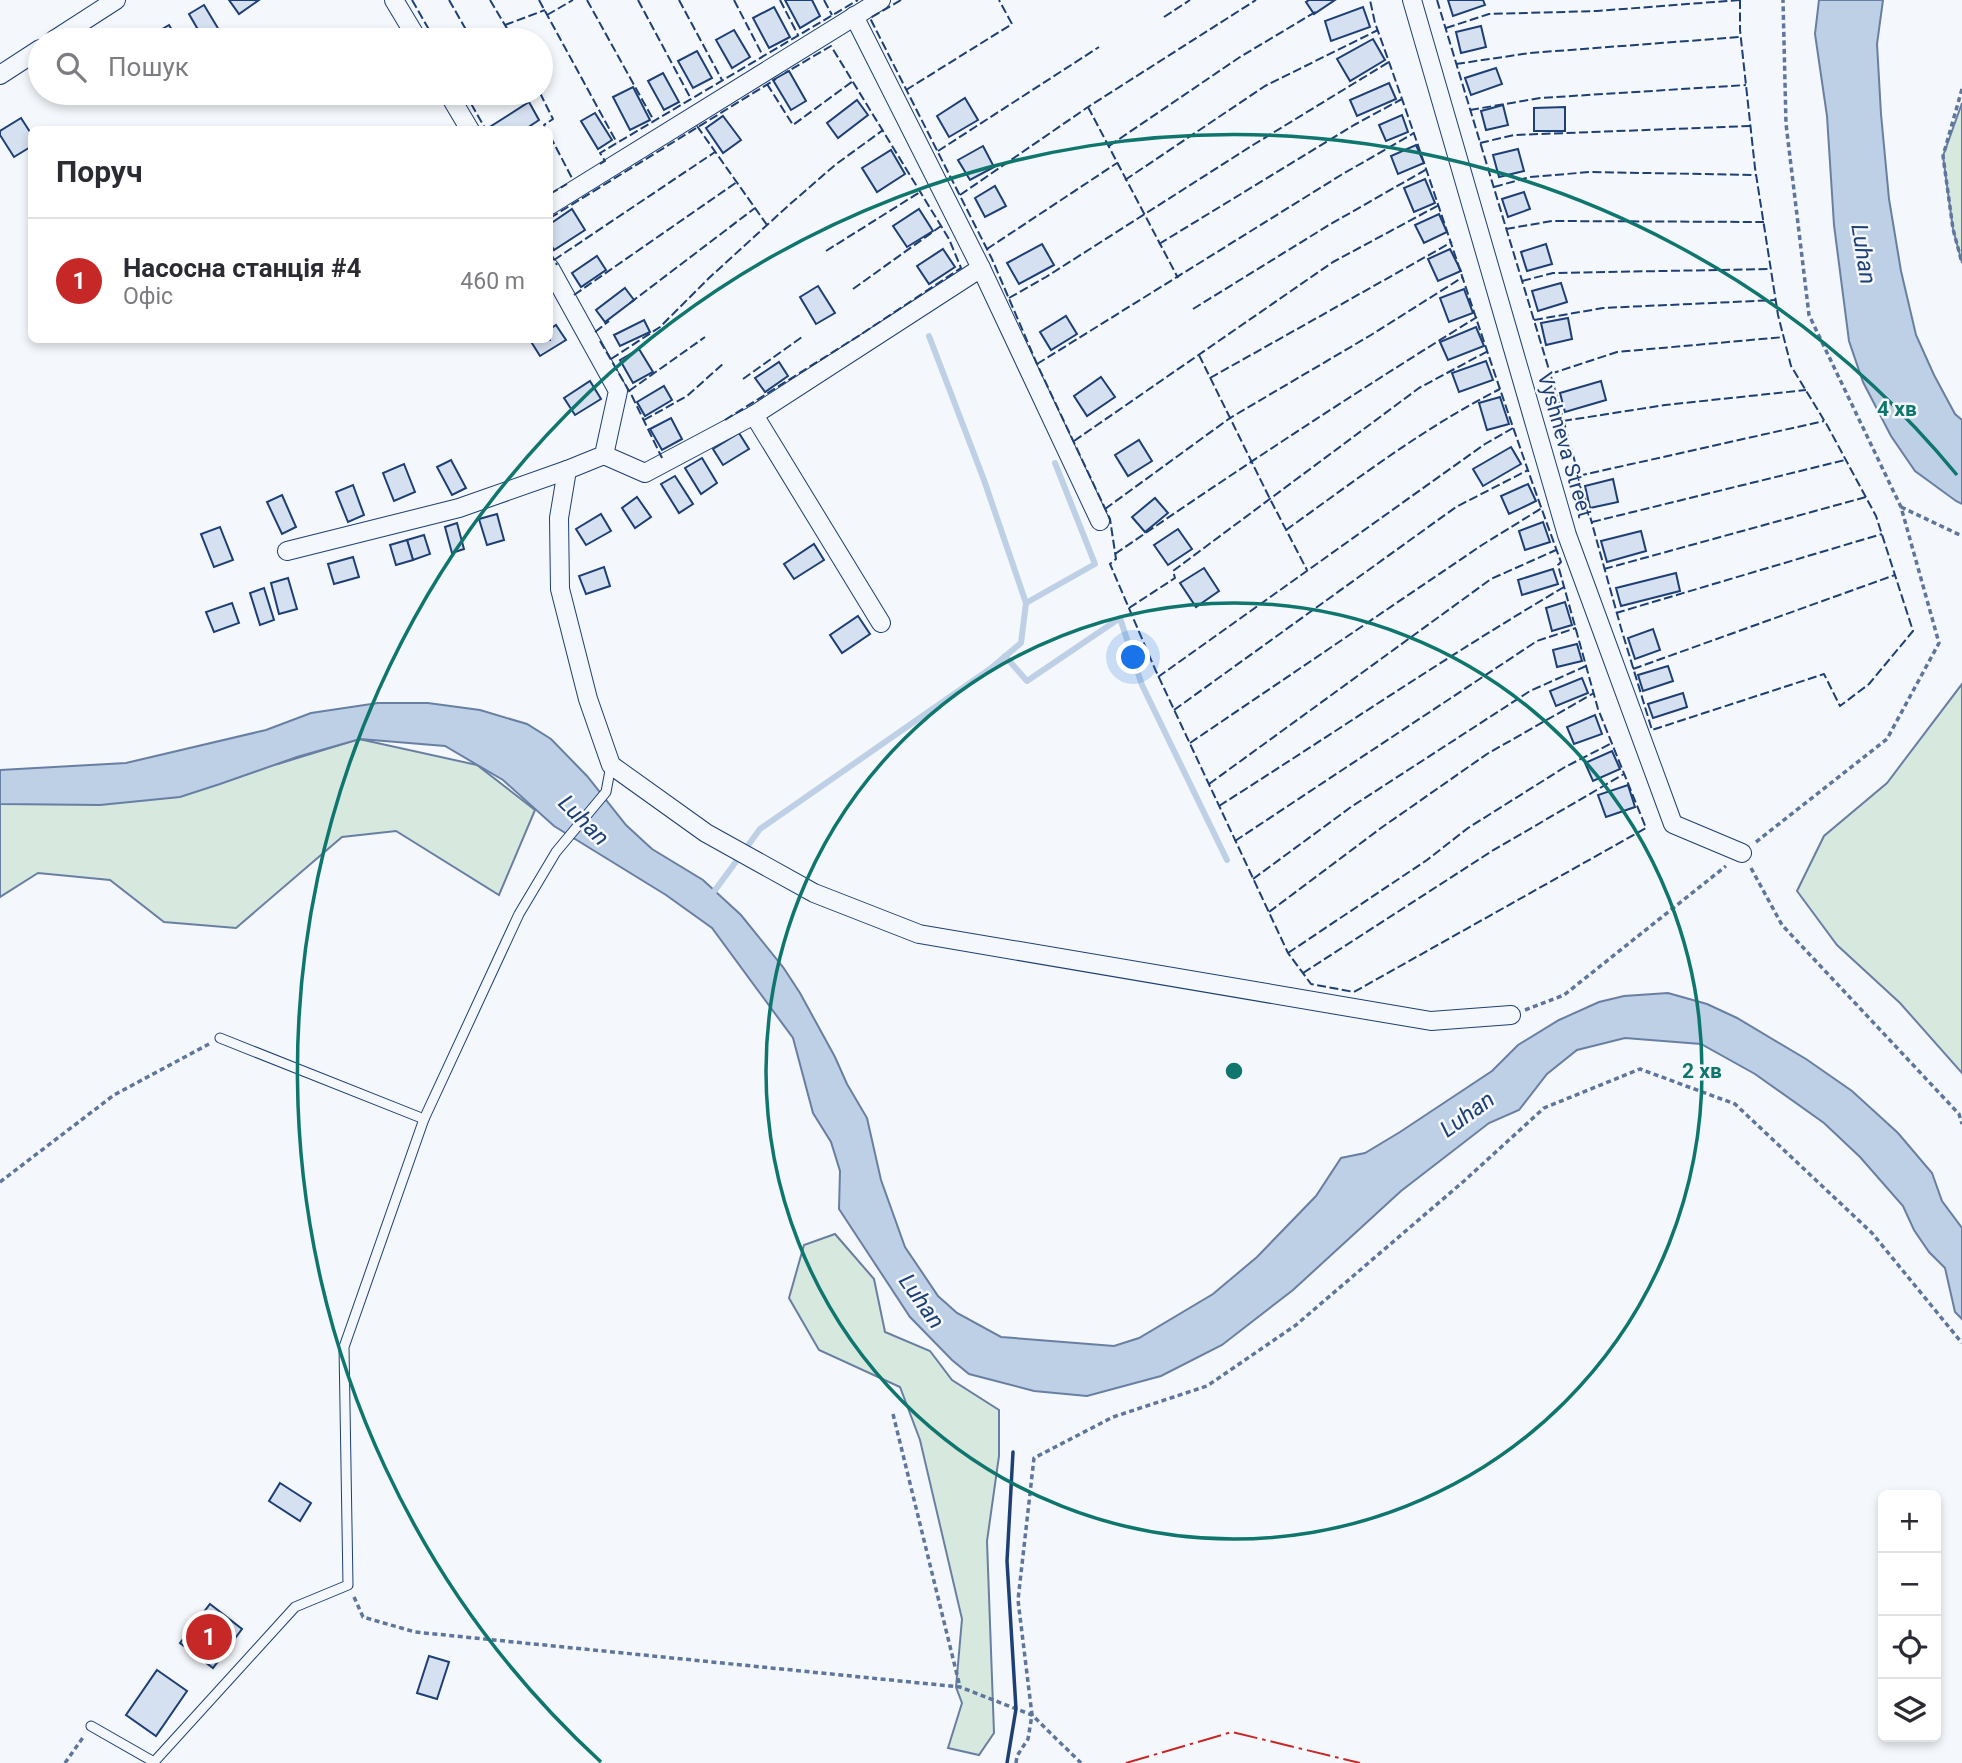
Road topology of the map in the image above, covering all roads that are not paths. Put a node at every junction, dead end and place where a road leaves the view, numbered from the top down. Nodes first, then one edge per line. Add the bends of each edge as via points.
1 (116, 0) edge
2 (394, 0) edge
3 (881, 0) edge
4 (1412, 0) edge
5 (854, 16) junction
6 (73, 28) edge
7 (411, 28) edge
8 (28, 57) edge
9 (0, 75) edge
10 (455, 105) edge
11 (468, 126) edge
12 (553, 203) edge
13 (981, 268) junction
14 (553, 273) edge
15 (754, 415) junction
16 (604, 455) junction
17 (568, 470) junction
18 (1100, 521) dead end
19 (287, 551) dead end
20 (881, 623) dead end
21 (611, 765) junction
22 (1742, 853) road end
23 (1511, 1015) road end
24 (220, 1038) road end
25 (424, 1119) junction
26 (91, 1726) road end

1 - 6 street
2 - 7 street
3 - 5 street
4 - 22 street, Vyshneva Street via 1567,535 1673,824
5 - 12 street
5 - 13 street
8 - 9 street
10 - 11 street
13 - 15 street
13 - 18 street
14 - 16 street via 618,391
15 - 16 street via 645,473
15 - 20 street
16 - 17 street
17 - 19 street via 458,508
17 - 21 street via 558,518 560,589 588,699
21 - 23 street via 706,834 814,893 919,934 1431,1021
21 - 25 lane via 606,792 556,852 519,914
24 - 25 lane
25 - 26 lane via 344,1347 348,1585 295,1606 154,1762

